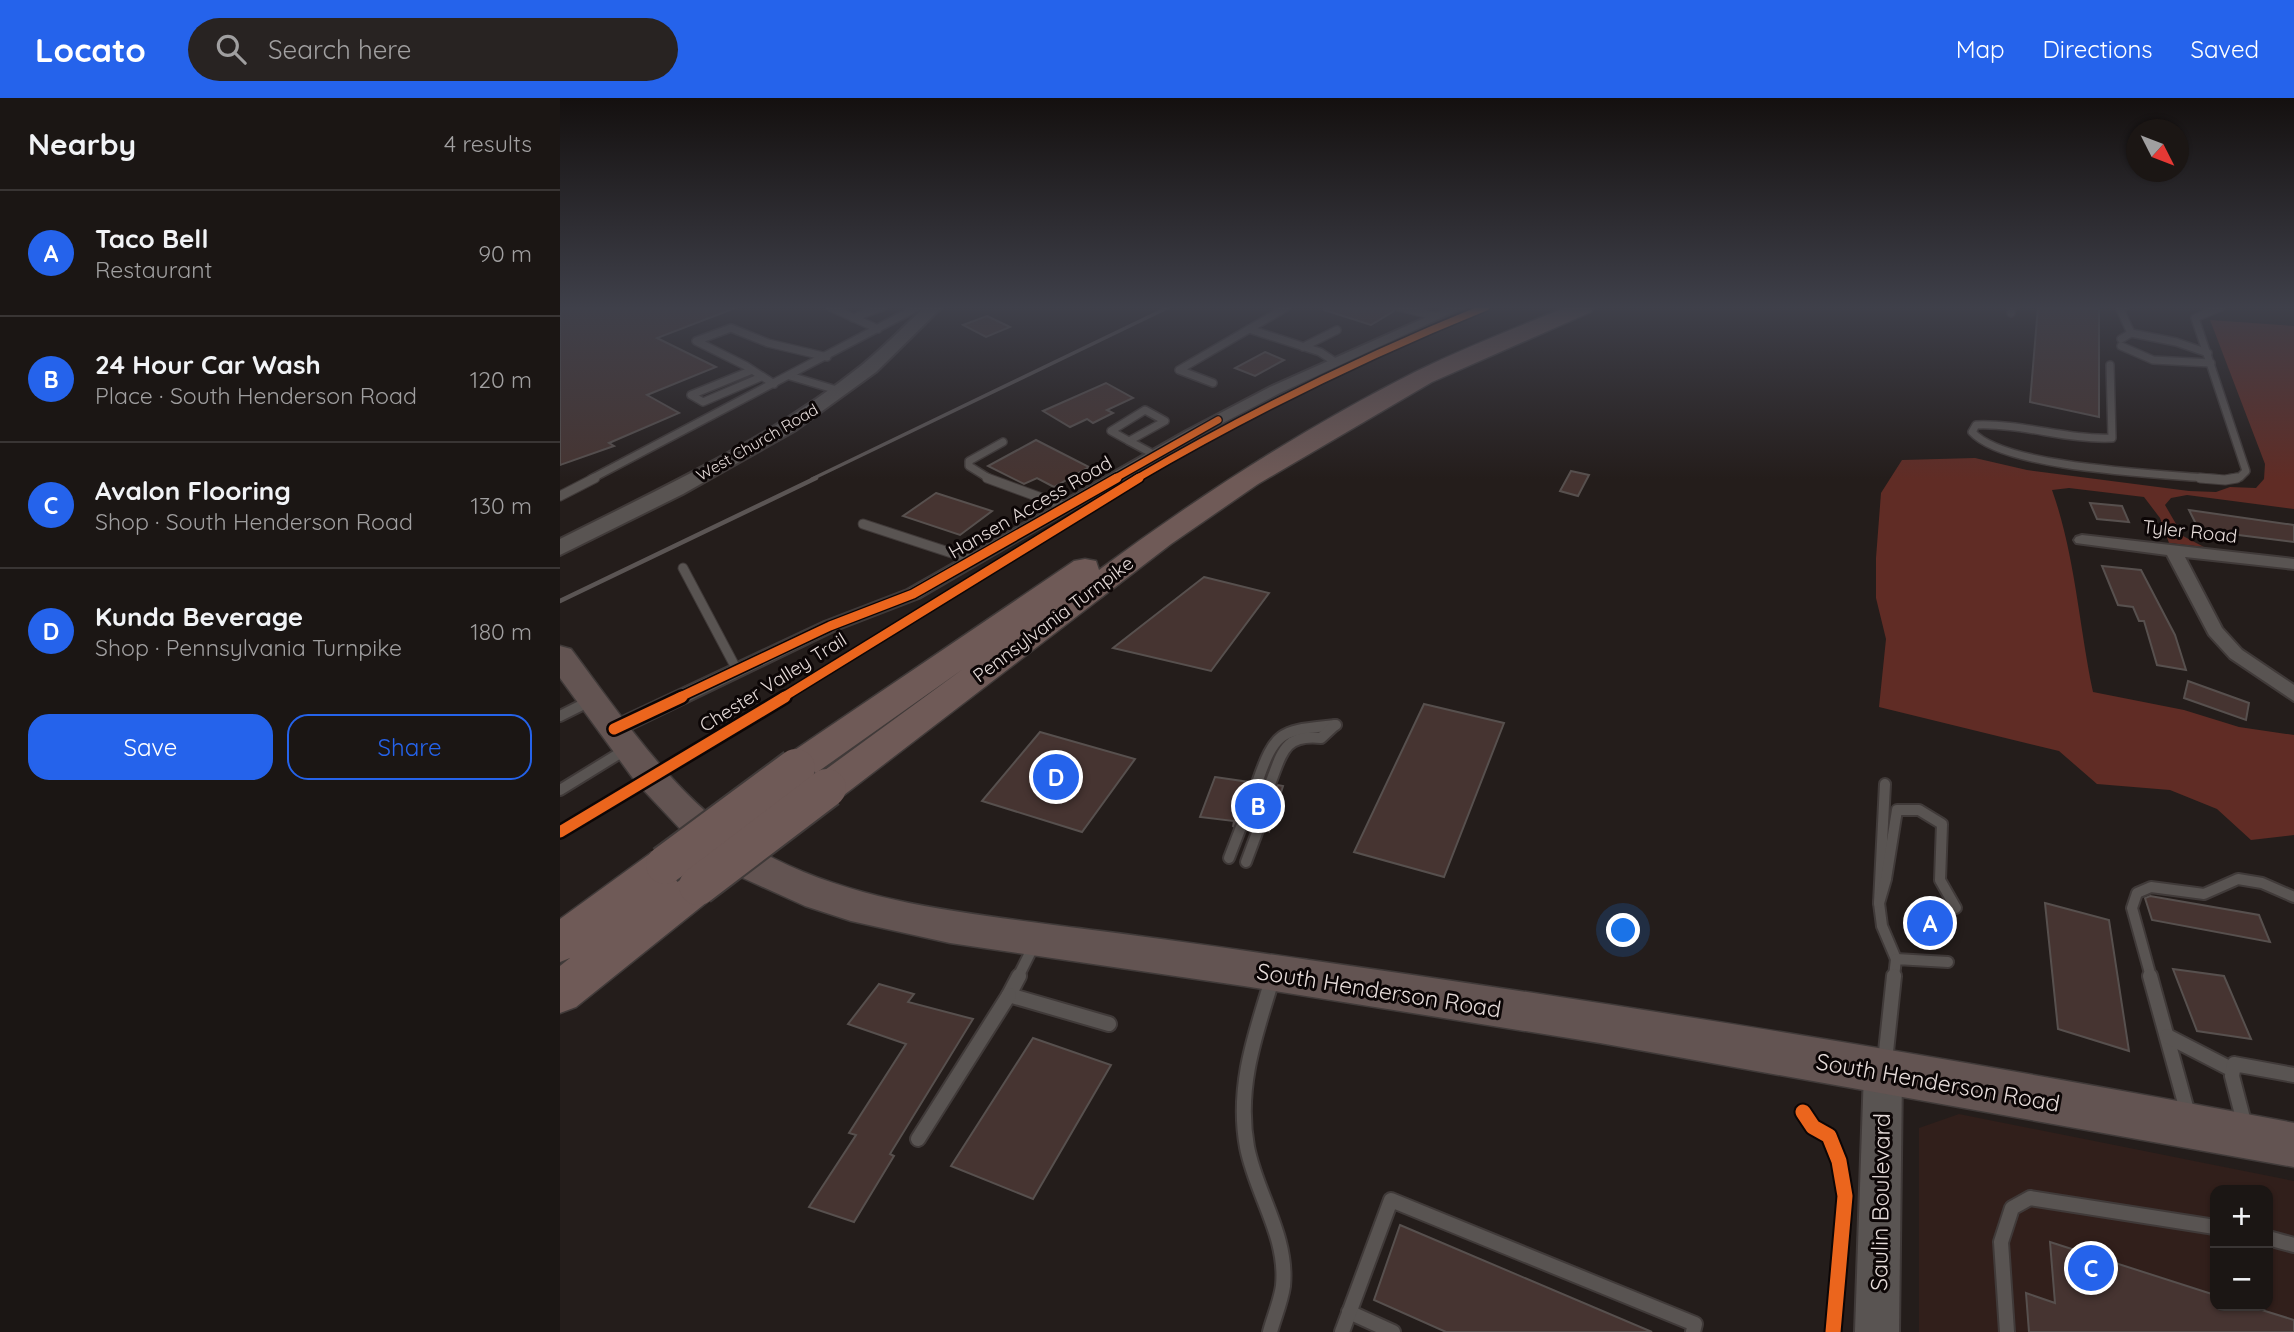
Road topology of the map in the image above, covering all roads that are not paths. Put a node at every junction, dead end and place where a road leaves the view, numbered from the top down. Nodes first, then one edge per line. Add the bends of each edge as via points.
1 (738, 365) edge
2 (812, 365) edge
3 (874, 365) edge
4 (1188, 365) edge
5 (1330, 365) edge
6 (1423, 365) edge
7 (1452, 365) edge
8 (2110, 365) dead end
9 (2212, 365) edge
10 (750, 371) junction
11 (790, 376) junction
12 (761, 377) junction
13 (1213, 383) dead end
14 (774, 384) junction
15 (840, 391) junction
16 (1129, 441) junction
17 (1003, 442) dead end
18 (1155, 455) junction
19 (560, 496) edge
20 (1066, 507) junction
21 (863, 524) dead end
22 (2082, 540) dead end
23 (560, 548) edge
24 (2174, 550) junction
25 (973, 560) junction
26 (2294, 564) edge
27 (683, 568) dead end
28 (560, 656) edge
29 (737, 670) junction
30 (2294, 694) edge
31 (593, 700) junction
32 (560, 716) edge
33 (621, 738) junction
34 (811, 778) junction
35 (1257, 783) dead end
36 (1885, 784) dead end
37 (1270, 785) dead end
38 (560, 790) edge
39 (1241, 827) dead end
40 (1258, 830) dead end
41 (1229, 858) dead end
42 (1246, 862) dead end
43 (682, 876) junction
44 (2294, 897) edge
45 (1879, 903) junction
46 (1956, 908) dead end
47 (1037, 939) junction
48 (560, 943) edge
49 (1896, 959) junction
50 (1948, 962) dead end
51 (1274, 972) junction
52 (560, 992) edge
53 (1009, 995) junction
54 (1109, 1024) dead end
55 (2167, 1036) junction
56 (2231, 1069) junction
57 (1883, 1072) junction
58 (2294, 1075) edge
59 (2191, 1125) junction
60 (2248, 1136) junction
61 (919, 1139) dead end
62 (2294, 1145) edge
63 (2210, 1226) edge
64 (2273, 1239) edge
65 (2294, 1245) edge
66 (1349, 1312) junction
67 (1270, 1332) edge
68 (1342, 1332) edge
69 (1393, 1332) edge
70 (1693, 1332) edge
71 (1877, 1332) edge
72 (2007, 1332) edge

1 - 10 lane
2 - 11 lane
3 - 15 street, West Church Road
4 - 13 lane via 1179,370
5 - 18 street, Hansen Access Road
6 - 34 highway, Pennsylvania Turnpike via 1202,488
7 - 34 highway, Pennsylvania Turnpike via 1248,478
8 - 9 lane via 2112,438 2085,438 2002,423 1976,425 1972,432 1981,442 2055,464 2225,480 2240,477 2246,471
10 - 12 lane
10 - 12 lane via 691,395 703,402
11 - 14 lane
11 - 15 lane
12 - 14 lane
14 - 19 lane
15 - 23 street, West Church Road via 768,439
16 - 16 lane via 1111,431 1145,410 1166,421
16 - 18 lane
17 - 20 lane via 974,456 969,466 989,480
18 - 20 street, Hansen Access Road
20 - 25 street, Hansen Access Road
21 - 25 lane
22 - 24 street, Tyler Road
24 - 26 street, Tyler Road
24 - 30 street via 2215,631 2240,657
25 - 29 street, Hansen Access Road via 913,594 830,626
27 - 29 lane
28 - 31 main road, South Henderson Road
29 - 33 street, Hansen Access Road
31 - 32 lane
31 - 33 main road, South Henderson Road
33 - 38 lane
33 - 47 main road, South Henderson Road via 698,827 786,882 893,917
34 - 43 highway, Pennsylvania Turnpike, bridge
35 - 37 lane via 1267,754 1282,735 1303,727 1336,725 1321,738 1302,735 1288,743
36 - 45 lane
39 - 41 lane
40 - 42 lane
43 - 48 highway, Pennsylvania Turnpike
43 - 52 highway, Pennsylvania Turnpike
44 - 55 lane via 2262,883 2238,879 2204,894 2151,887 2137,893 2132,908
45 - 46 lane via 1888,880 1896,810 1919,810 1942,824 1940,880
45 - 49 lane via 1882,926
47 - 51 main road, South Henderson Road
47 - 53 lane
49 - 50 lane
49 - 57 lane
51 - 57 main road, South Henderson Road
51 - 67 lane via 1247,1061 1243,1101 1247,1149 1282,1246 1283,1286
53 - 54 lane
53 - 61 lane
55 - 56 lane
55 - 59 lane
56 - 58 lane via 2234,1064
56 - 60 lane
57 - 59 main road, South Henderson Road
57 - 71 street, Saulin Boulevard
59 - 60 main road, South Henderson Road
60 - 62 main road, South Henderson Road
63 - 72 lane via 2030,1198 2012,1208 2001,1242
64 - 65 lane
66 - 68 lane
66 - 69 lane
66 - 70 lane via 1391,1200 1695,1324

